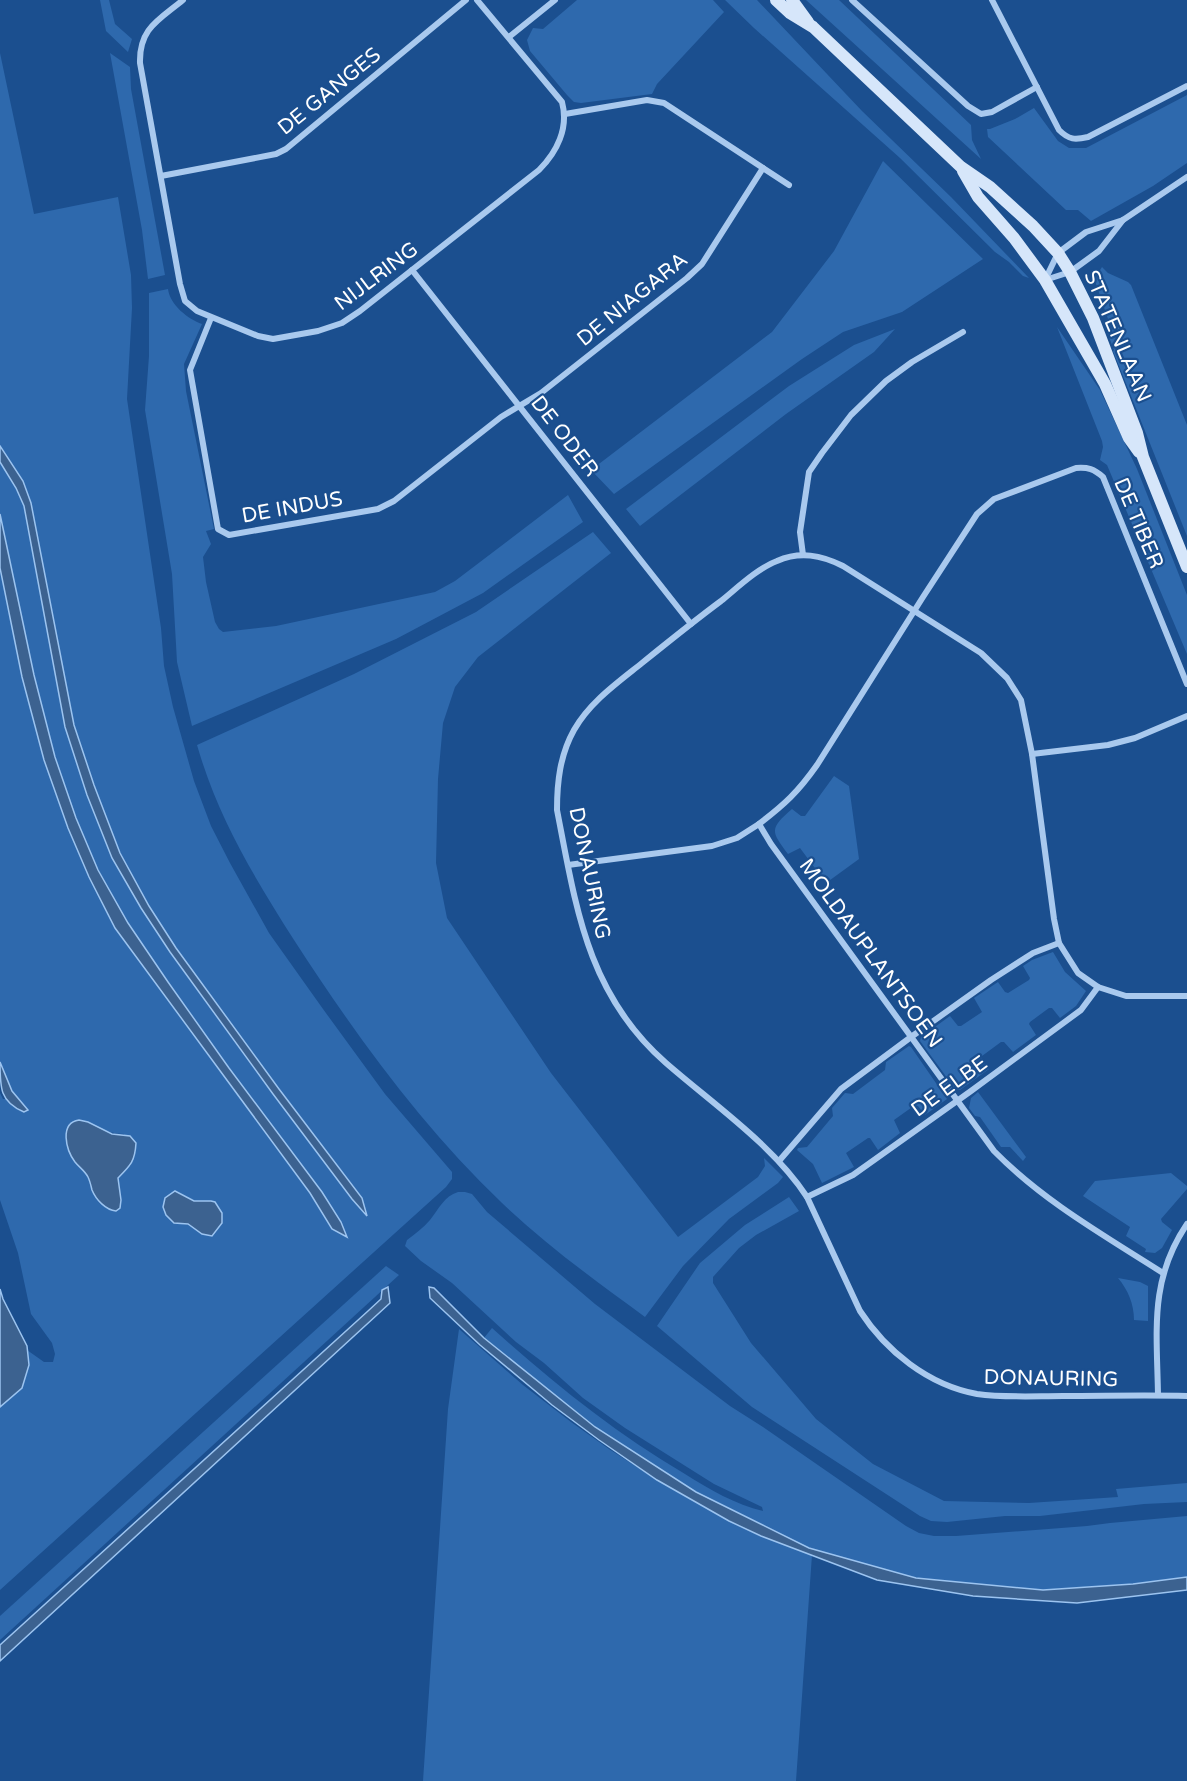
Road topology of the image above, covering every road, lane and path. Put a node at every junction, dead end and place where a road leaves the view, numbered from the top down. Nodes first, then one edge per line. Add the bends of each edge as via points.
1 (183, 0) edge
2 (466, 0) edge
3 (477, 0) edge
4 (555, 0) edge
5 (776, 0) edge
6 (792, 0) edge
7 (852, 0) edge
8 (992, 0) edge
9 (813, 27) junction
10 (509, 37) junction
11 (1187, 86) edge
12 (1037, 87) junction
13 (565, 114) junction
14 (961, 167) junction
15 (763, 168) junction
16 (161, 176) junction
17 (1187, 177) edge
18 (789, 185) dead end
19 (1123, 220) junction
20 (1058, 253) junction
21 (412, 270) junction
22 (1070, 272) junction
23 (1044, 280) junction
24 (211, 318) junction
25 (963, 332) dead end
26 (519, 405) junction
27 (1143, 457) junction
28 (803, 555) junction
29 (1187, 567) edge
30 (914, 610) junction
31 (691, 624) junction
32 (1187, 684) edge
33 (1187, 716) edge
34 (1032, 754) junction
35 (759, 824) junction
36 (568, 865) junction
37 (1059, 943) junction
38 (1098, 987) junction
39 (1187, 996) edge
40 (911, 1037) junction
41 (957, 1101) junction
42 (779, 1161) junction
43 (807, 1197) junction
44 (1187, 1224) edge
45 (1163, 1273) junction
46 (1158, 1395) junction
47 (1187, 1396) edge

1 - 16 street, NIJLRING via 149,28 140,51
2 - 16 street, DE GANGES via 286,149
3 - 10 street
4 - 10 street
5 - 9 main road, STATENLAAN
6 - 9 main road, STATENLAAN
7 - 12 street via 981,114
8 - 12 street
9 - 14 main road, STATENLAAN
10 - 13 street via 562,102
11 - 12 street via 1076,140 1059,130
13 - 15 street via 647,100 664,103
13 - 21 street, NIJLRING via 564,129 554,152 539,170
14 - 20 main road, STATENLAAN via 990,187
14 - 23 main road, STATENLAAN via 978,197
15 - 18 street
15 - 26 street, DE NIAGARA via 702,264 541,393
16 - 24 street, NIJLRING via 185,301
17 - 19 street
19 - 20 street via 1086,232
19 - 22 street via 1099,251
20 - 22 main road, STATENLAAN
20 - 23 street
21 - 24 street, NIJLRING via 342,323 318,331 273,339
21 - 26 street, DE ODER
22 - 23 street
22 - 27 main road, STATENLAAN via 1093,318
23 - 27 main road, STATENLAAN
24 - 26 street, DE INDUS via 190,370 218,529 229,535 378,509 394,501
25 - 28 street via 886,381 851,415 822,453 809,472 800,532
26 - 31 street, DE ODER
27 - 29 main road, STATENLAAN
28 - 30 street, DONAURING via 826,557
28 - 31 street, DONAURING via 776,561
30 - 32 street, DE TIBER via 977,514 993,499 1086,467 1103,477
30 - 34 street, DONAURING via 981,653 1007,678 1021,700
30 - 35 street via 801,788
31 - 36 street, DONAURING via 593,704 572,734 561,759 557,793
33 - 34 street via 1108,746
34 - 37 street, DONAURING
35 - 36 street via 712,846
35 - 40 street, MOLDAUPLANTSOEN
36 - 42 street, DONAURING via 589,950 616,1006 663,1061
37 - 38 street, DONAURING via 1078,973
37 - 40 street via 1033,953
38 - 39 street, DONAURING via 1126,996
38 - 41 street, DE ELBE via 1081,1010
40 - 41 street, MOLDAUPLANTSOEN
40 - 42 street via 841,1089
41 - 43 street, DE ELBE via 853,1175
41 - 45 street, MOLDAUPLANTSOEN via 1013,1171
42 - 43 street, DONAURING
43 - 46 street, DONAURING via 860,1311 892,1350 917,1370 939,1382 975,1393 1006,1397
44 - 45 street via 1175,1241
45 - 46 street via 1157,1310
46 - 47 street, DONAURING

